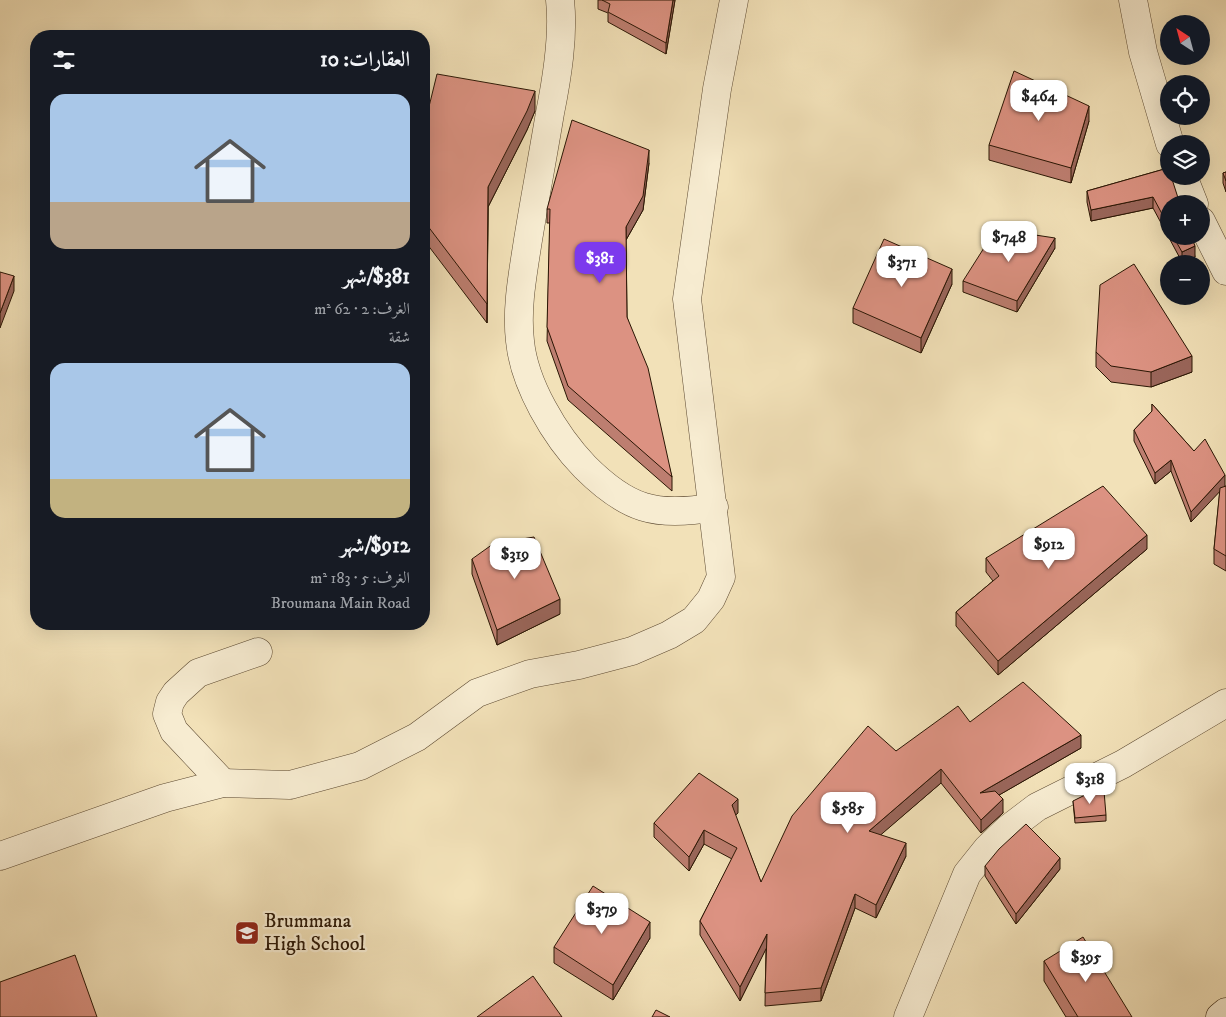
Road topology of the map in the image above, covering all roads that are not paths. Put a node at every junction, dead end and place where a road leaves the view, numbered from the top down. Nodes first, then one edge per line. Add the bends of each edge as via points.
1 (560, 0) edge
2 (734, 0) edge
3 (1133, 0) edge
4 (1167, 135) edge
5 (1210, 239) edge
6 (1226, 271) edge
7 (714, 507) junction
8 (258, 652) dead end
9 (1226, 703) edge
10 (223, 783) junction
11 (0, 856) edge
12 (1226, 1012) edge
13 (908, 1017) edge
14 (1220, 1017) edge

1 - 7 street via 558,72 521,287 520,341 529,381 569,450 600,482 642,508 684,513
2 - 7 street via 714,108 687,299
3 - 4 street via 1143,52
5 - 6 street
7 - 10 street via 721,577 711,599 694,620 669,635 632,651 530,674 477,693 417,737 360,766 290,785
8 - 10 street via 198,673 170,702 167,714 174,731
9 - 13 street via 1123,764 1037,807 1008,828 967,874
10 - 11 street via 165,798
12 - 14 street

